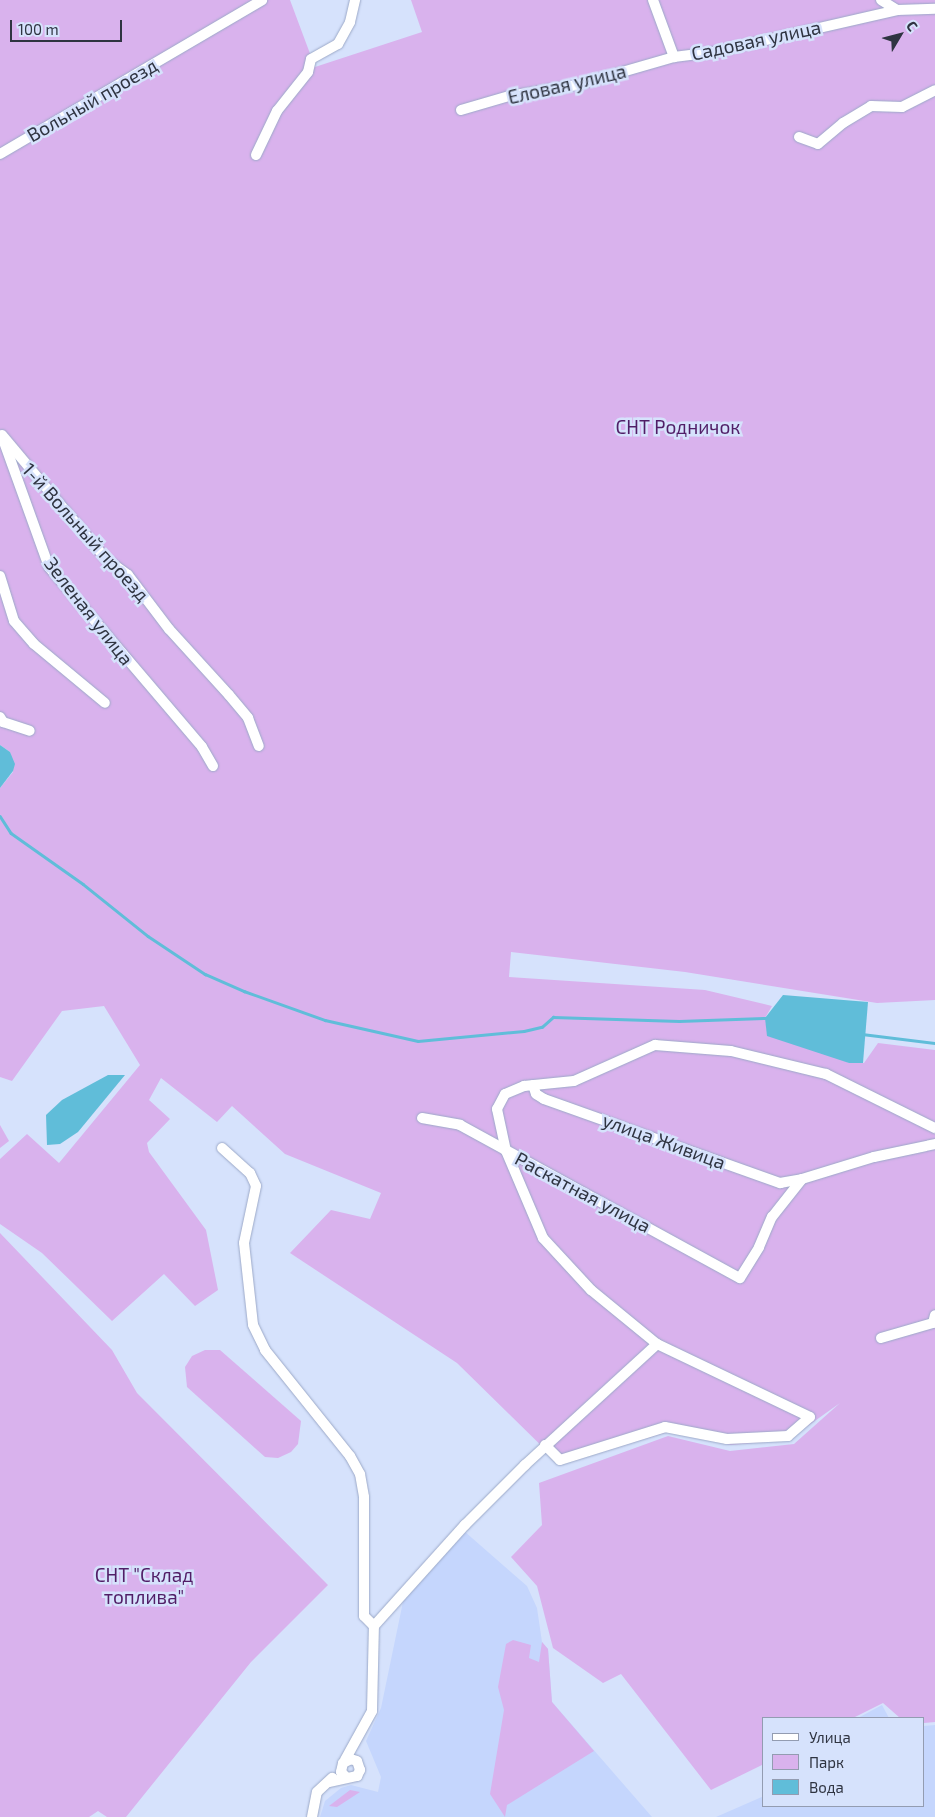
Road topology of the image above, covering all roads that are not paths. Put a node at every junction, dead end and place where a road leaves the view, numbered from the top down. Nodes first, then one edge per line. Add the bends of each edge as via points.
1 (262, 0) edge
2 (355, 0) edge
3 (654, 0) edge
4 (881, 0) edge
5 (935, 8) edge
6 (897, 10) junction
7 (674, 57) junction
8 (935, 90) edge
9 (460, 110) dead end
10 (799, 137) dead end
11 (0, 154) edge
12 (256, 155) dead end
13 (1, 433) edge
14 (0, 576) edge
15 (106, 703) dead end
16 (0, 717) edge
17 (30, 731) dead end
18 (259, 746) dead end
19 (213, 766) dead end
20 (533, 1085) junction
21 (422, 1118) dead end
22 (935, 1128) edge
23 (935, 1144) edge
24 (222, 1148) dead end
25 (506, 1152) junction
26 (802, 1179) junction
27 (935, 1315) edge
28 (881, 1338) dead end
29 (658, 1344) junction
30 (545, 1445) junction
31 (374, 1626) junction
32 (354, 1744) junction
33 (357, 1761) junction
34 (343, 1763) junction
35 (345, 1776) junction
36 (330, 1782) junction
37 (312, 1817) edge

1 - 11 street, Вольный проезд
2 - 12 street via 350,22 338,44 311,59 308,72 276,111
3 - 7 street, Садовая улица
4 - 6 street
5 - 6 street, Садовая улица
6 - 7 street, Садовая улица via 714,52
7 - 9 street, Еловая улица via 577,85 509,96
8 - 10 street via 902,106 872,106 843,123 818,144
13 - 18 street, 1-й Вольный проезд via 106,559 128,575 175,636 248,718
13 - 19 street, Зеленая улица via 49,567 202,747
14 - 15 street via 14,620 34,644
16 - 17 street via 3,722
20 - 22 street via 574,1081 656,1045 731,1051 826,1074
20 - 25 street via 505,1094 497,1109
20 - 26 street, улица Живица via 536,1094 544,1099 780,1182
21 - 25 street, Раскатная улица via 460,1125
23 - 26 street, улица Живица via 874,1157
24 - 31 street via 250,1173 256,1186 244,1243 253,1325 266,1350 350,1456 360,1474 364,1497 364,1616
25 - 26 street, Раскатная улица via 592,1195 740,1278 760,1247 772,1217
25 - 29 street via 543,1238 591,1290
27 - 28 street via 933,1323
29 - 30 street
29 - 30 street via 810,1417 788,1436 727,1439 666,1427 560,1460
30 - 31 street via 465,1525
31 - 32 street via 372,1711
32 - 33 street
32 - 34 street
33 - 34 street
33 - 35 street via 359,1773 354,1777
34 - 35 street
34 - 36 street
35 - 36 street
36 - 37 street via 317,1792

